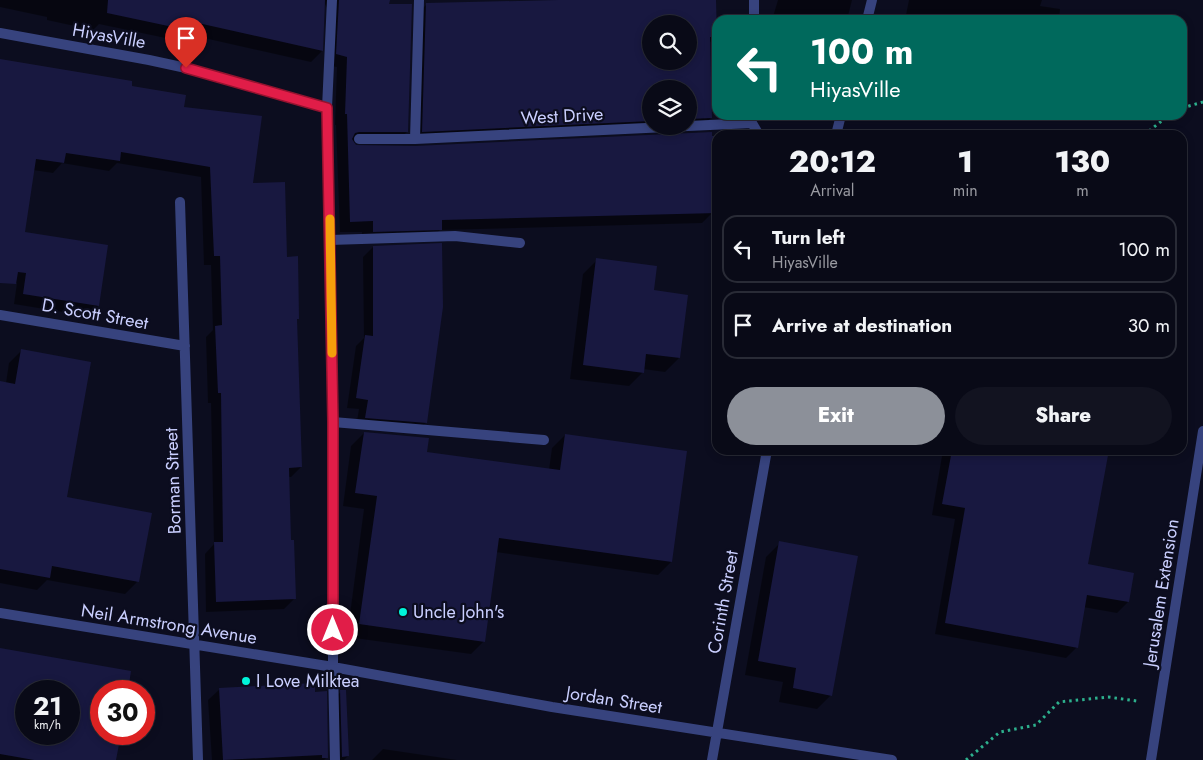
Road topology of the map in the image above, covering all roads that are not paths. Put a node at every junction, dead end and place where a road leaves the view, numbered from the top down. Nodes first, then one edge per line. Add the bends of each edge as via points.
1 (332, 0) edge
2 (420, 0) edge
3 (754, 0) edge
4 (872, 0) edge
5 (754, 15) edge
6 (868, 15) edge
7 (0, 33) edge
8 (327, 108) junction
9 (735, 120) edge
10 (359, 139) dead end
11 (416, 139) junction
12 (180, 202) dead end
13 (330, 240) junction
14 (520, 243) dead end
15 (0, 315) edge
16 (185, 346) junction
17 (333, 422) junction
18 (1203, 431) edge
19 (544, 440) dead end
20 (766, 455) edge
21 (0, 614) edge
22 (194, 645) junction
23 (333, 667) junction
24 (716, 732) junction
25 (198, 760) edge
26 (335, 760) edge
27 (712, 760) edge
28 (892, 760) edge
29 (1150, 760) edge

1 - 8 street
2 - 11 street
3 - 5 street
4 - 6 street
7 - 8 street, HiyasVille via 186,68
8 - 13 street
9 - 11 street, West Drive
10 - 11 street, West Drive
12 - 16 street, Borman Street
13 - 14 street via 455,236
13 - 17 street
15 - 16 street, D. Scott Street
16 - 22 street, Borman Street
17 - 19 street
17 - 23 street
18 - 29 street, Jerusalem Extension
20 - 24 street, Corinth Street
21 - 22 street, Neil Armstrong Avenue
22 - 23 street, Neil Armstrong Avenue
22 - 25 street, Borman Street
23 - 24 street, Jordan Street via 552,707
23 - 26 street
24 - 27 street, Corinth Street
24 - 28 street, Jordan Street

